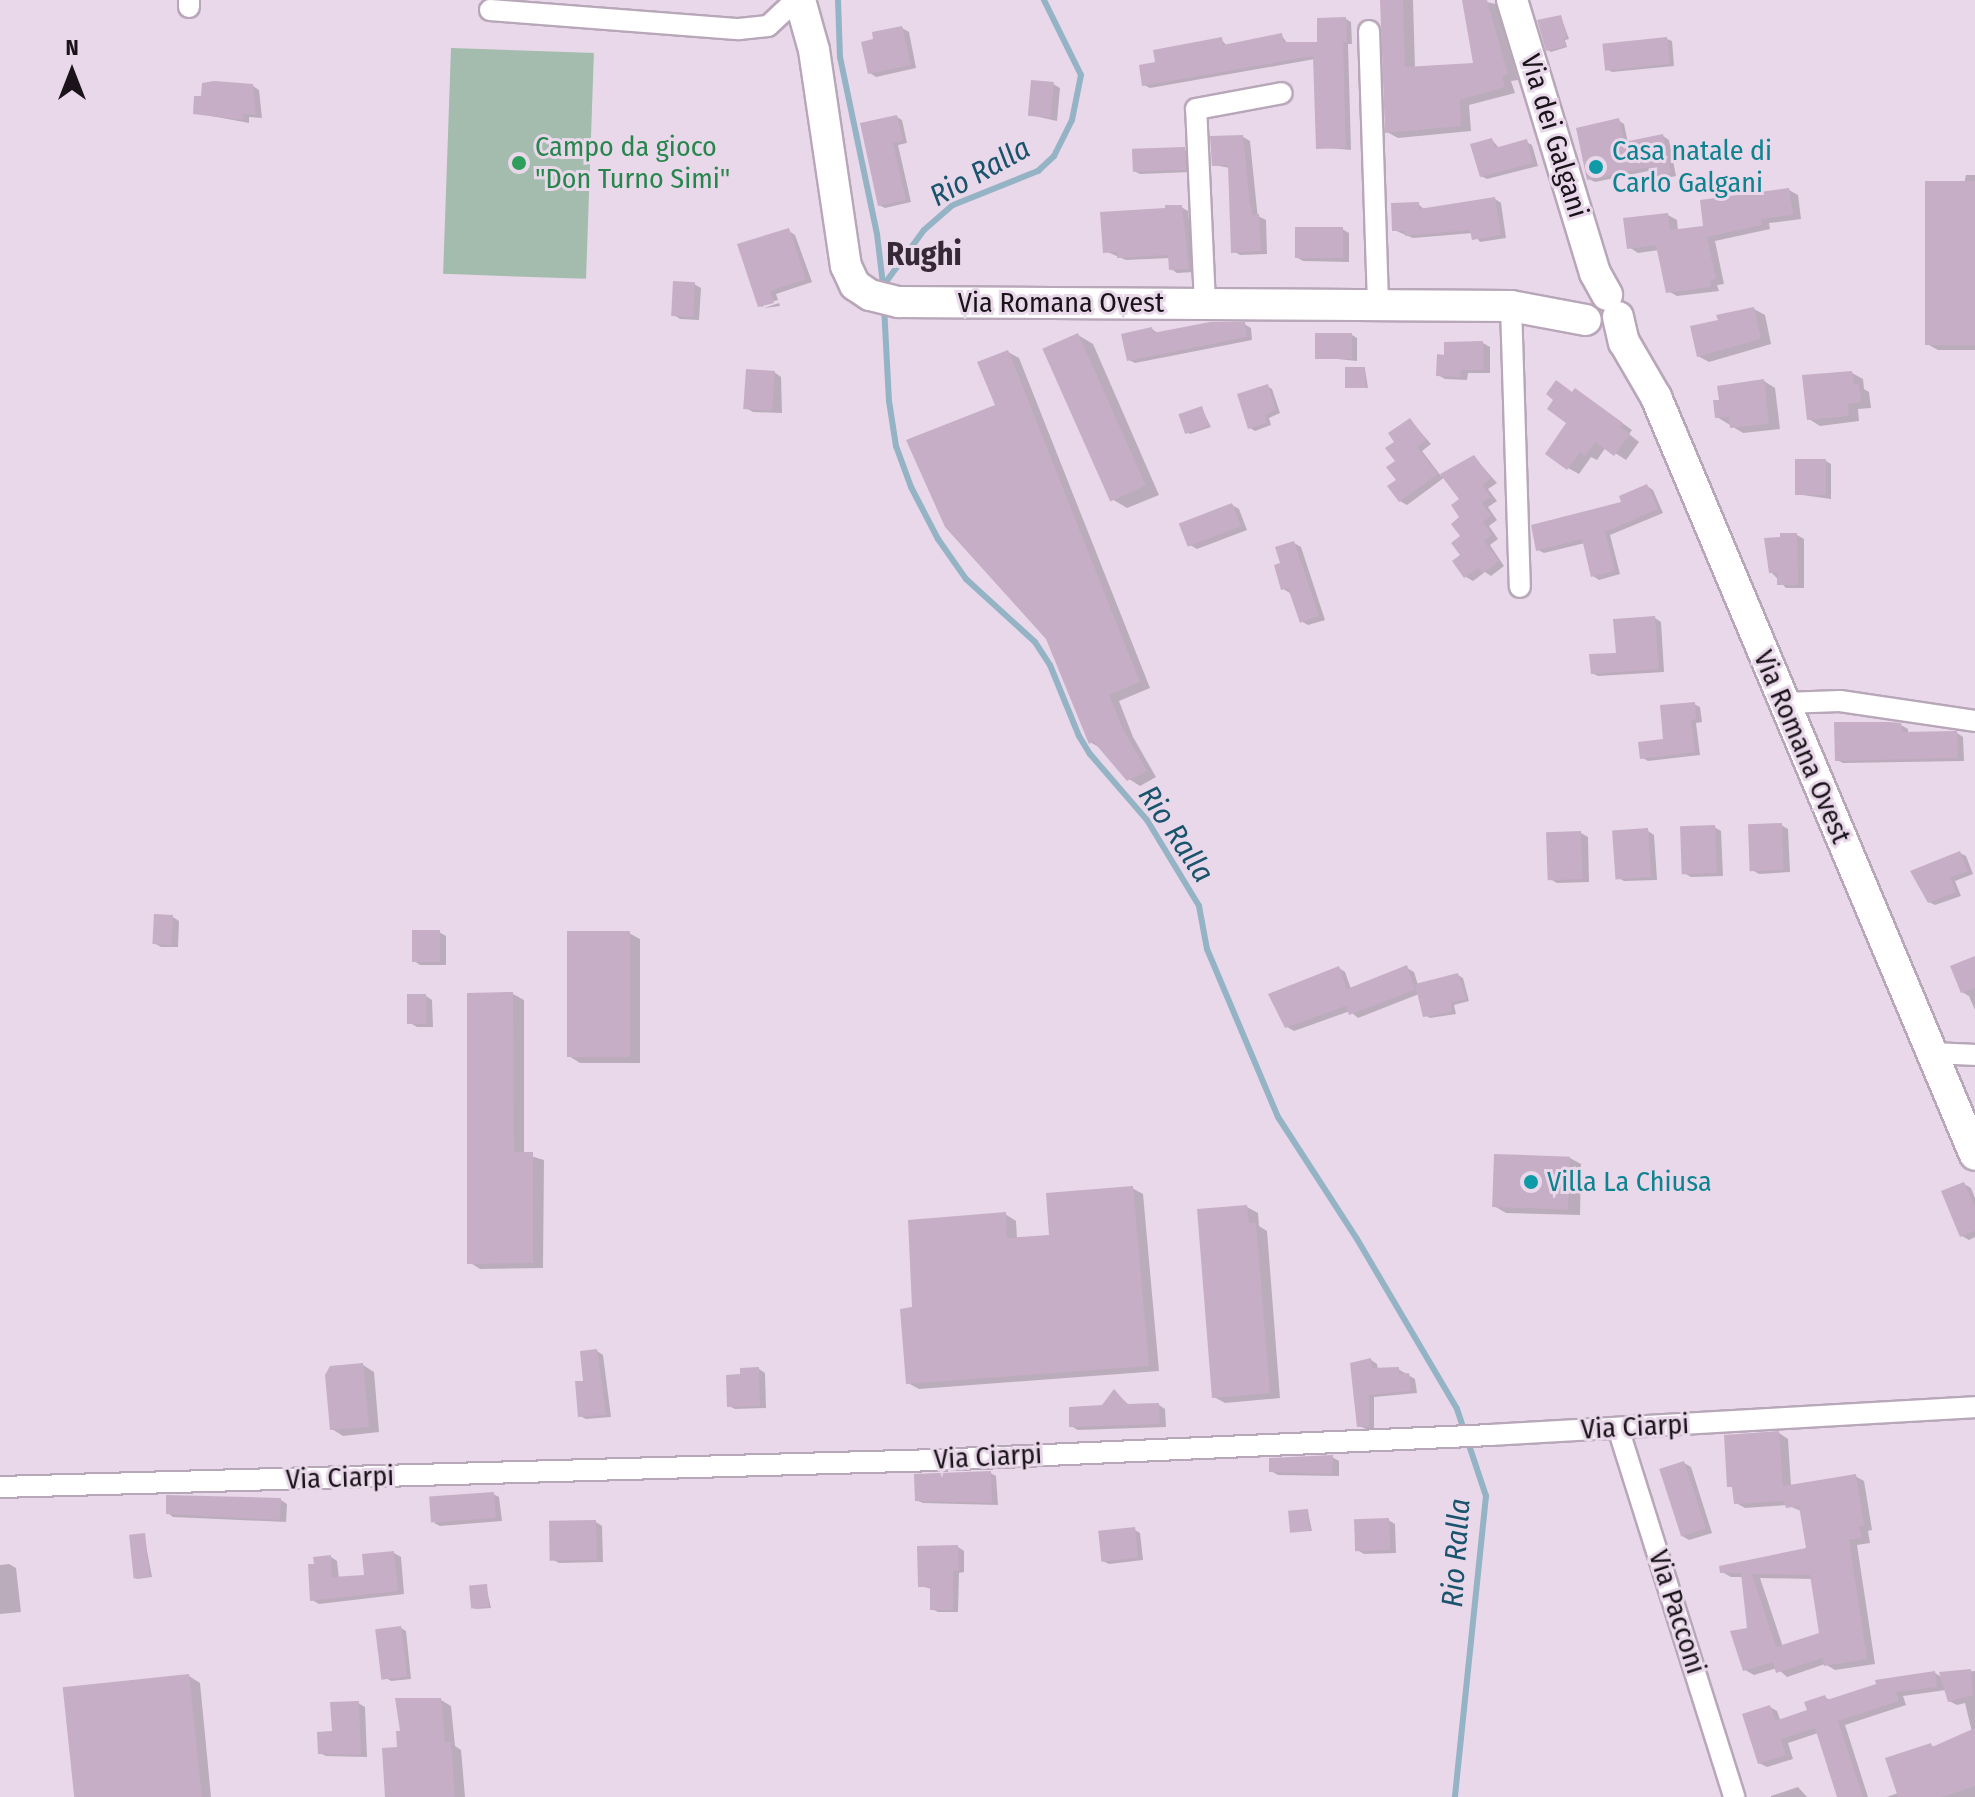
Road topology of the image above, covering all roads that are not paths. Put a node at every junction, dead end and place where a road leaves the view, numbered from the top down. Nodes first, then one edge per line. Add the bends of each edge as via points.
1 (798, 0) edge
2 (1512, 0) edge
3 (490, 10) dead end
4 (1369, 31) dead end
5 (1282, 93) dead end
6 (1205, 304) junction
7 (1378, 305) junction
8 (1511, 306) junction
9 (1598, 309) junction
10 (1520, 587) dead end
11 (1784, 703) junction
12 (1975, 721) edge
13 (1932, 1053) junction
14 (1975, 1055) edge
15 (1975, 1155) edge
16 (1975, 1407) edge
17 (1618, 1428) junction
18 (0, 1487) edge
19 (1734, 1797) edge

1 - 3 street via 768,26 739,29
1 - 6 street, Via Romana Ovest via 814,50 846,266 855,285 884,298
2 - 9 street, Via dei Galgani
4 - 7 street
5 - 6 street via 1196,109
6 - 7 street, Via Romana Ovest
7 - 8 street, Via Romana Ovest
8 - 9 street, Via Romana Ovest
8 - 10 street
9 - 11 street, Via Romana Ovest via 1656,397
11 - 12 street via 1840,701
11 - 13 street, Via Romana Ovest
13 - 14 street
13 - 15 street, Via Romana Ovest
16 - 17 street, Via Ciarpi
17 - 18 street, Via Ciarpi via 935,1460
17 - 19 street, Via Pacconi

